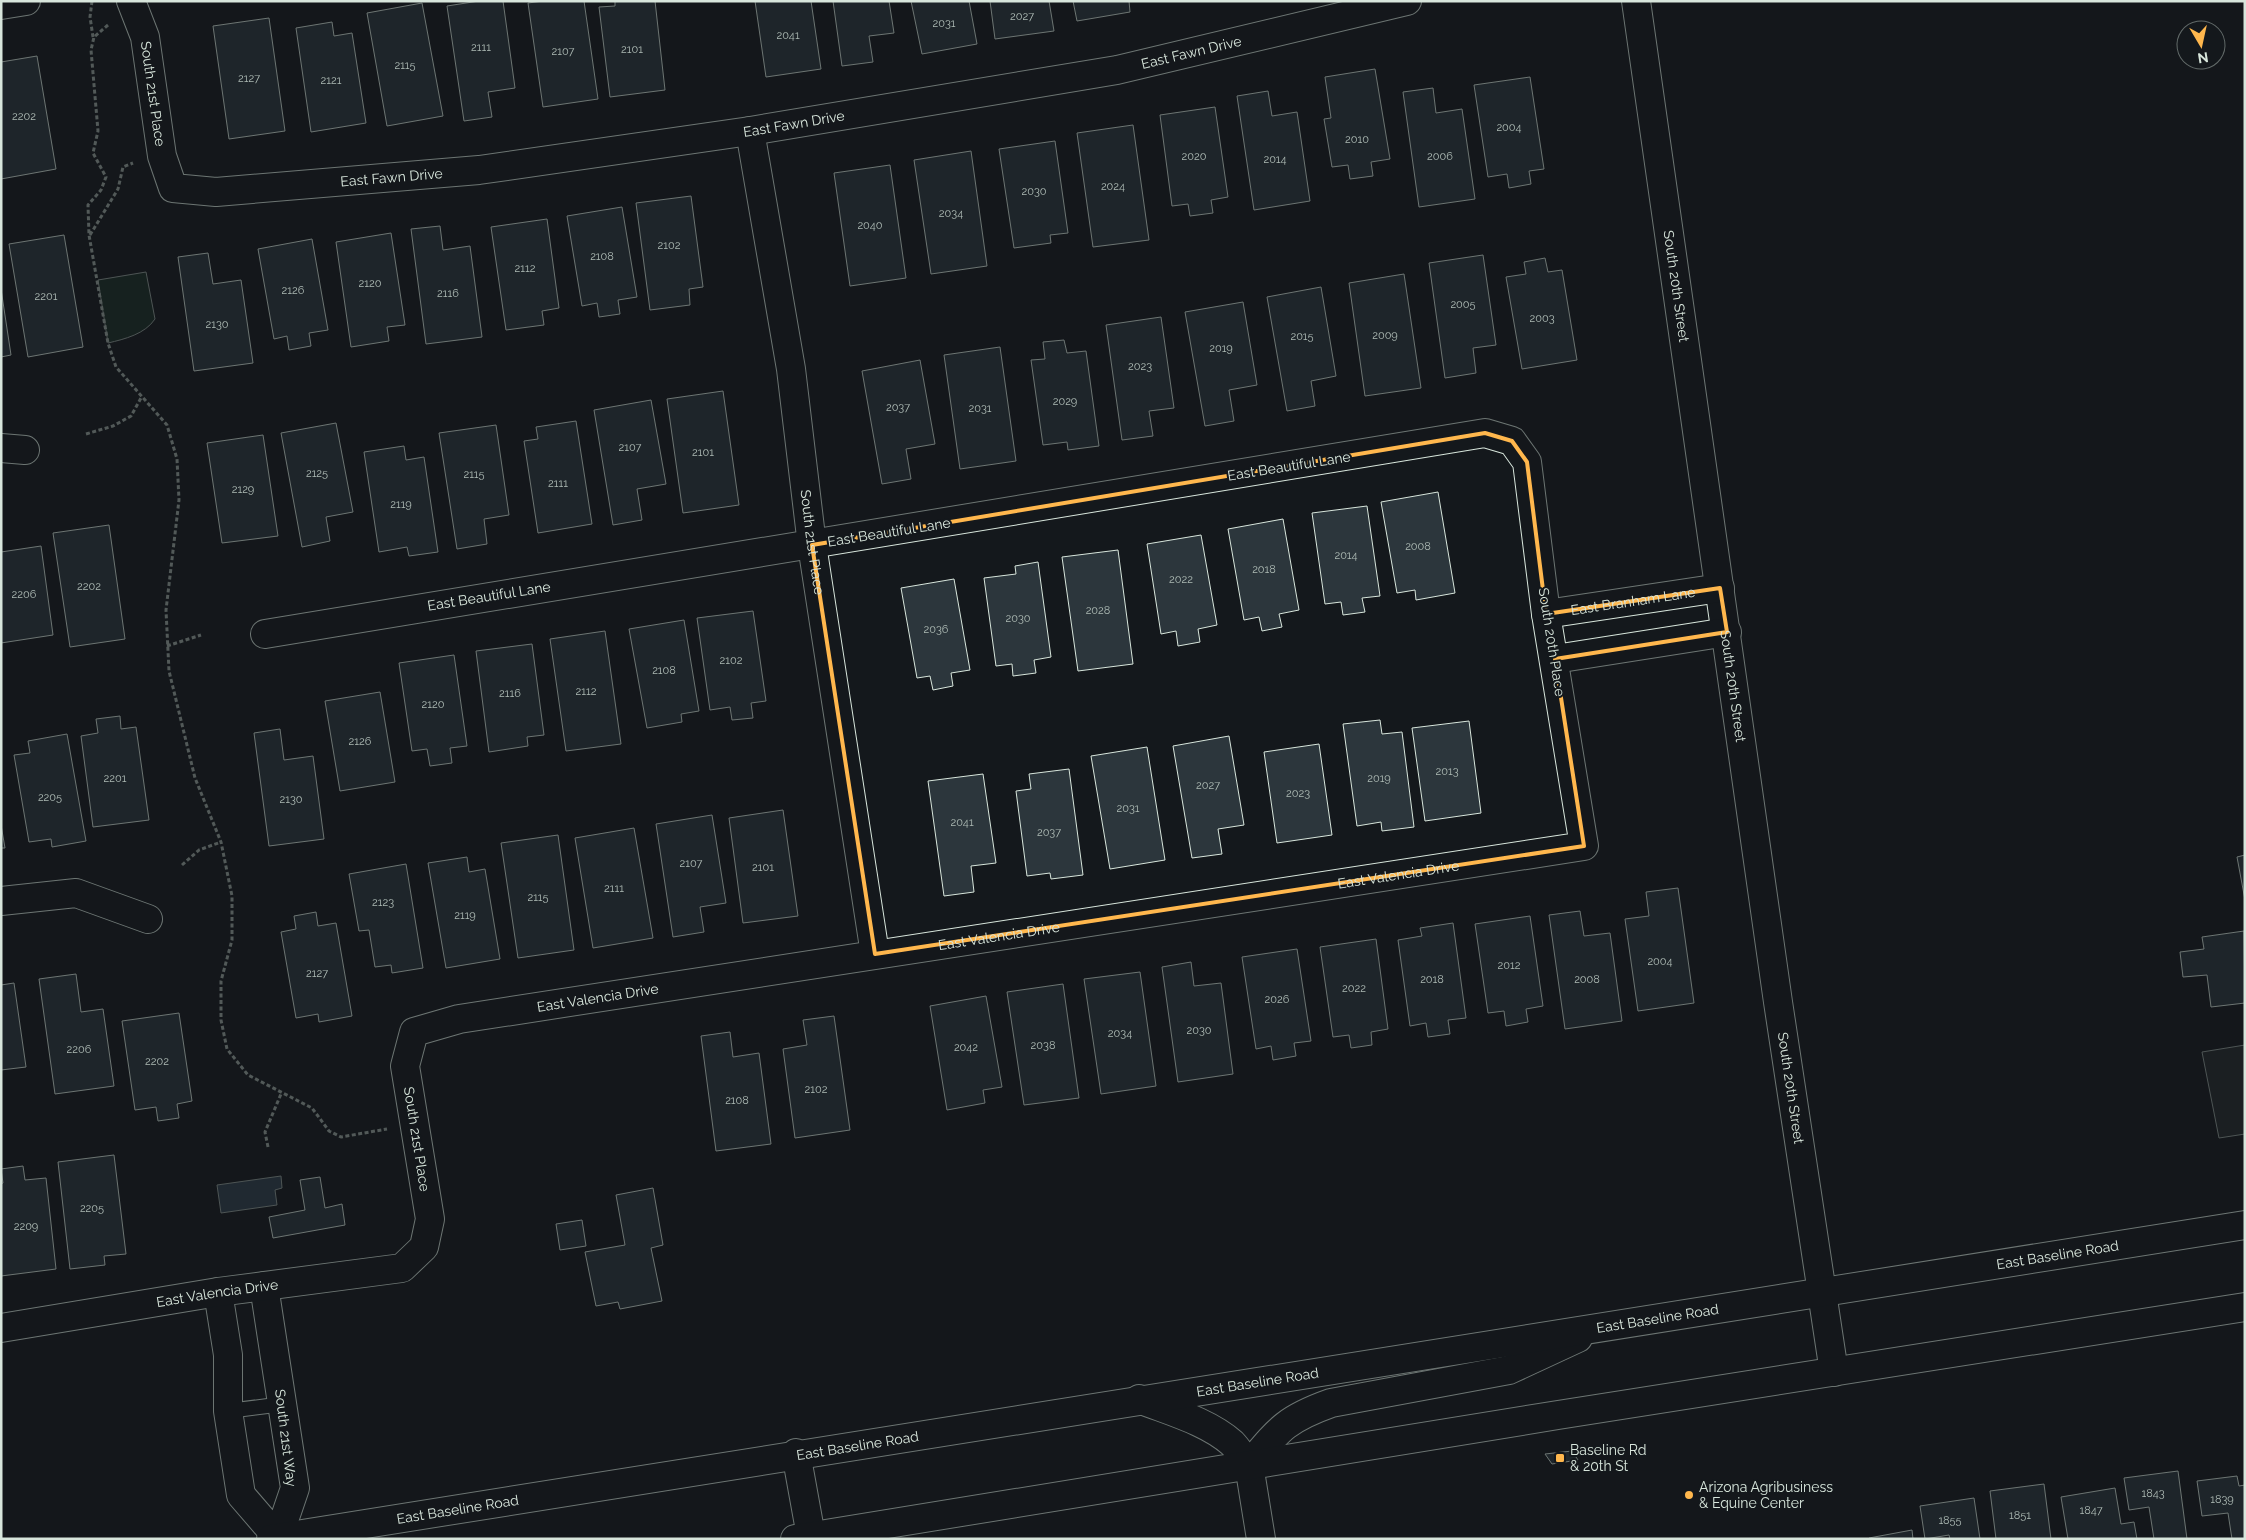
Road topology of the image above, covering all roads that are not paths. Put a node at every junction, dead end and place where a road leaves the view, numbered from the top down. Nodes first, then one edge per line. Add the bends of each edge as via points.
1 (26, 1) edge
2 (131, 1) edge
3 (1407, 1) edge
4 (1636, 1) edge
5 (1, 5) edge
6 (750, 131) junction
7 (173, 188) joint
8 (1512, 441) joint
9 (812, 545) junction
10 (1720, 588) junction
11 (1546, 614) junction
12 (1727, 632) junction
13 (265, 634) dead end
14 (1555, 659) junction
15 (1584, 846) joint
16 (1, 901) edge
17 (148, 919) dead end
18 (875, 954) junction
19 (414, 1032) joint
20 (2245, 1224) edge
21 (424, 1247) joint
22 (264, 1286) junction
23 (218, 1292) junction
24 (1822, 1292) junction
25 (2245, 1308) edge
26 (1605, 1325) junction
27 (1, 1328) edge
28 (1834, 1372) junction
29 (1139, 1399) junction
30 (282, 1404) junction
31 (228, 1412) junction
32 (796, 1453) junction
33 (1249, 1465) junction
34 (803, 1537) edge
35 (276, 1538) edge
36 (1261, 1539) edge

1 - 5 street
2 - 7 street, South 21st Place via 145,37 162,156
3 - 6 street, East Fawn Drive via 1117,70
4 - 10 street, South 20th Street
6 - 7 street, East Fawn Drive via 479,170 216,192
6 - 9 street, South 21st Place via 791,369
8 - 9 street, East Beautiful Lane via 1485,433
8 - 11 street, South 20th Place via 1526,462
9 - 13 street, East Beautiful Lane
9 - 18 street, South 21st Place
10 - 11 street, East Branham Lane
10 - 12 street, South 20th Street
11 - 14 street, South 20th Place
12 - 14 street
12 - 24 street, South 20th Street via 1779,1011
14 - 15 street, South 20th Place
15 - 18 street, East Valencia Drive
16 - 17 street via 76,893
18 - 19 street, East Valencia Drive via 459,1019
19 - 21 street, South 21st Place via 405,1066 430,1219
20 - 24 street, East Baseline Road
21 - 22 street, East Valencia Drive via 402,1268
22 - 23 street, East Valencia Drive
22 - 30 street, South 21st Way
23 - 27 street, East Valencia Drive
23 - 31 street via 228,1355
24 - 26 street, East Baseline Road
24 - 28 street, South 20th Street
25 - 28 street
26 - 29 street, East Baseline Road
26 - 33 street via 1509,1370 1331,1403 1296,1416 1278,1430
28 - 33 street
29 - 32 street, East Baseline Road
29 - 33 street via 1210,1429 1232,1443
30 - 31 lane
30 - 35 street, South 21st Way via 295,1488
31 - 35 street via 241,1496
32 - 34 street
32 - 35 street, East Baseline Road
33 - 34 street
33 - 36 street

